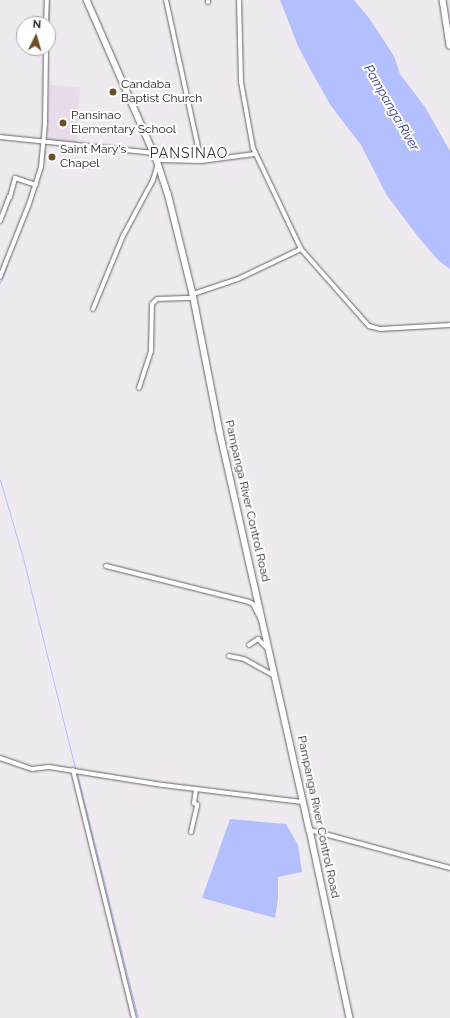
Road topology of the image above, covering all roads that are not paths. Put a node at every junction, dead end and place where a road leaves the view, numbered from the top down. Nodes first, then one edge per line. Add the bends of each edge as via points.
1 (47, 0) edge
2 (87, 0) edge
3 (166, 0) edge
4 (239, 0) edge
5 (443, 0) edge
6 (46, 16) edge
7 (450, 45) edge
8 (46, 56) edge
9 (0, 137) edge
10 (44, 142) junction
11 (154, 153) junction
12 (255, 154) junction
13 (201, 161) junction
14 (158, 162) junction
15 (36, 185) junction
16 (0, 221) edge
17 (301, 249) junction
18 (0, 277) edge
19 (194, 296) junction
20 (93, 309) dead end
21 (450, 325) edge
22 (139, 388) dead end
23 (106, 566) dead end
24 (265, 628) junction
25 (248, 645) dead end
26 (270, 651) junction
27 (229, 656) dead end
28 (275, 676) junction
29 (0, 758) edge
30 (73, 770) junction
31 (196, 789) junction
32 (302, 802) junction
33 (310, 830) junction
34 (191, 832) dead end
35 (450, 868) edge
36 (134, 1018) edge
37 (350, 1018) edge

1 - 6 street
2 - 11 main road, Pampanga River Control Road
3 - 13 street
4 - 12 street via 241,82
5 - 7 main road
8 - 10 street
9 - 10 street
10 - 11 street
10 - 15 street
11 - 14 main road, Pampanga River Control Road
12 - 13 street
12 - 17 street
13 - 14 street
14 - 19 main road, Pampanga River Control Road
14 - 20 street via 153,180 123,236
15 - 16 street via 15,178
15 - 18 street
17 - 19 street
17 - 21 street via 369,326 380,328
19 - 22 street via 157,299 152,304 151,351
19 - 24 main road, Pampanga River Control Road via 220,432
23 - 24 street via 249,602
24 - 26 main road, Pampanga River Control Road
25 - 26 street via 258,639
26 - 28 main road, Pampanga River Control Road
27 - 28 street via 244,659
28 - 32 main road, Pampanga River Control Road
29 - 30 street via 32,769 45,767
30 - 31 street
30 - 36 street
31 - 32 street
31 - 34 street via 194,803 197,805
32 - 33 main road, Pampanga River Control Road
33 - 35 street
33 - 37 main road, Pampanga River Control Road

